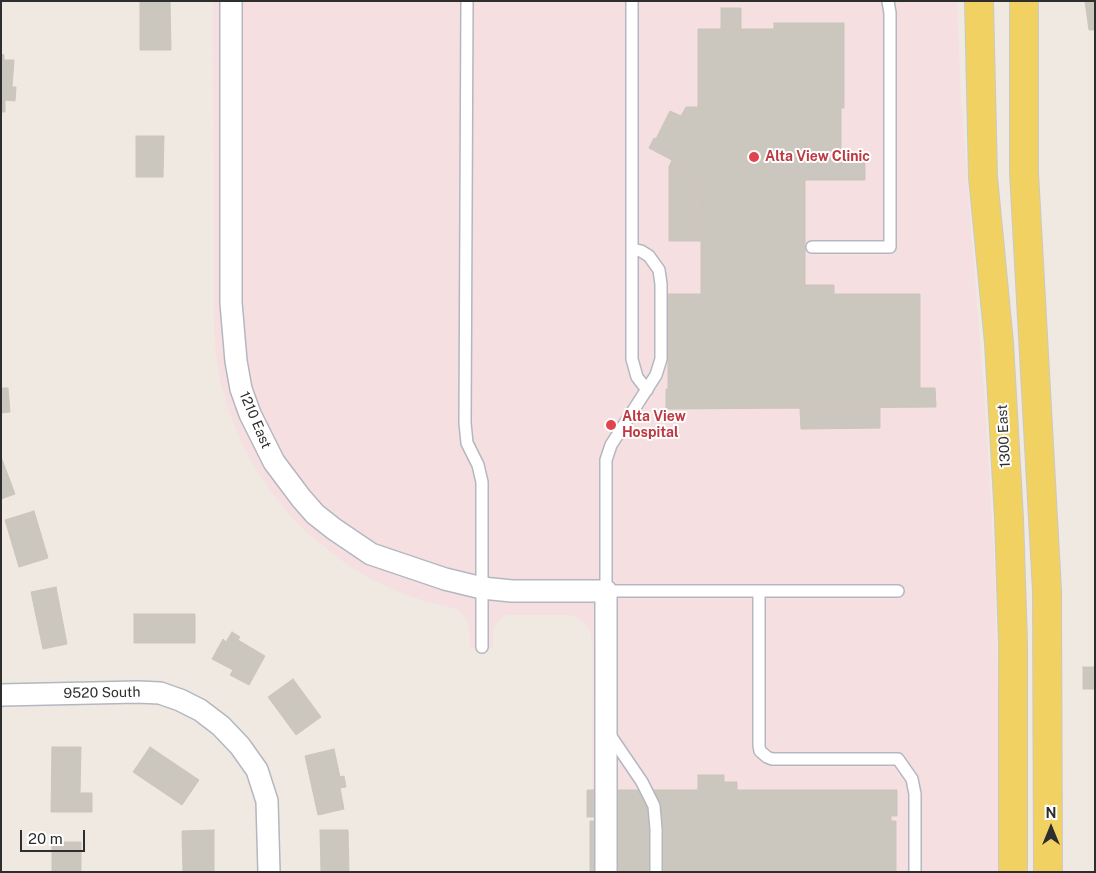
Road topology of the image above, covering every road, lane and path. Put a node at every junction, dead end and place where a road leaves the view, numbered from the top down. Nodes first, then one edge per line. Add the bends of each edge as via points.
1 (230, 1) edge
2 (467, 1) edge
3 (632, 1) edge
4 (888, 1) edge
5 (978, 1) edge
6 (1024, 1) edge
7 (632, 248) junction
8 (812, 248) dead end
9 (647, 390) junction
10 (482, 588) junction
11 (606, 591) junction
12 (759, 591) junction
13 (898, 591) dead end
14 (482, 647) dead end
15 (1, 695) edge
16 (606, 729) junction
17 (269, 872) edge
18 (606, 872) edge
19 (656, 872) edge
20 (915, 872) edge
21 (1013, 872) edge
22 (1048, 872) edge

1 - 10 street, 1210 East via 231,303 236,361 250,414 287,481 315,514 334,529 371,554 393,563
2 - 10 lane via 465,423 468,443 482,482
3 - 7 lane
4 - 8 lane via 890,247
5 - 21 main road, 1300 East via 983,177 999,343 1008,518 1013,644
6 - 22 main road via 1024,172 1047,590
7 - 9 lane via 632,359 637,377
7 - 9 lane via 649,256 661,277 661,359
9 - 11 lane via 606,460
10 - 11 street, 1210 East
10 - 14 lane
11 - 12 lane
11 - 16 street
12 - 13 lane
12 - 20 lane via 760,751 772,759 898,759 912,779 915,794
15 - 17 street, 9520 South via 160,693 200,710 221,726 257,770 267,801
16 - 18 street
16 - 19 lane via 642,782 654,806

